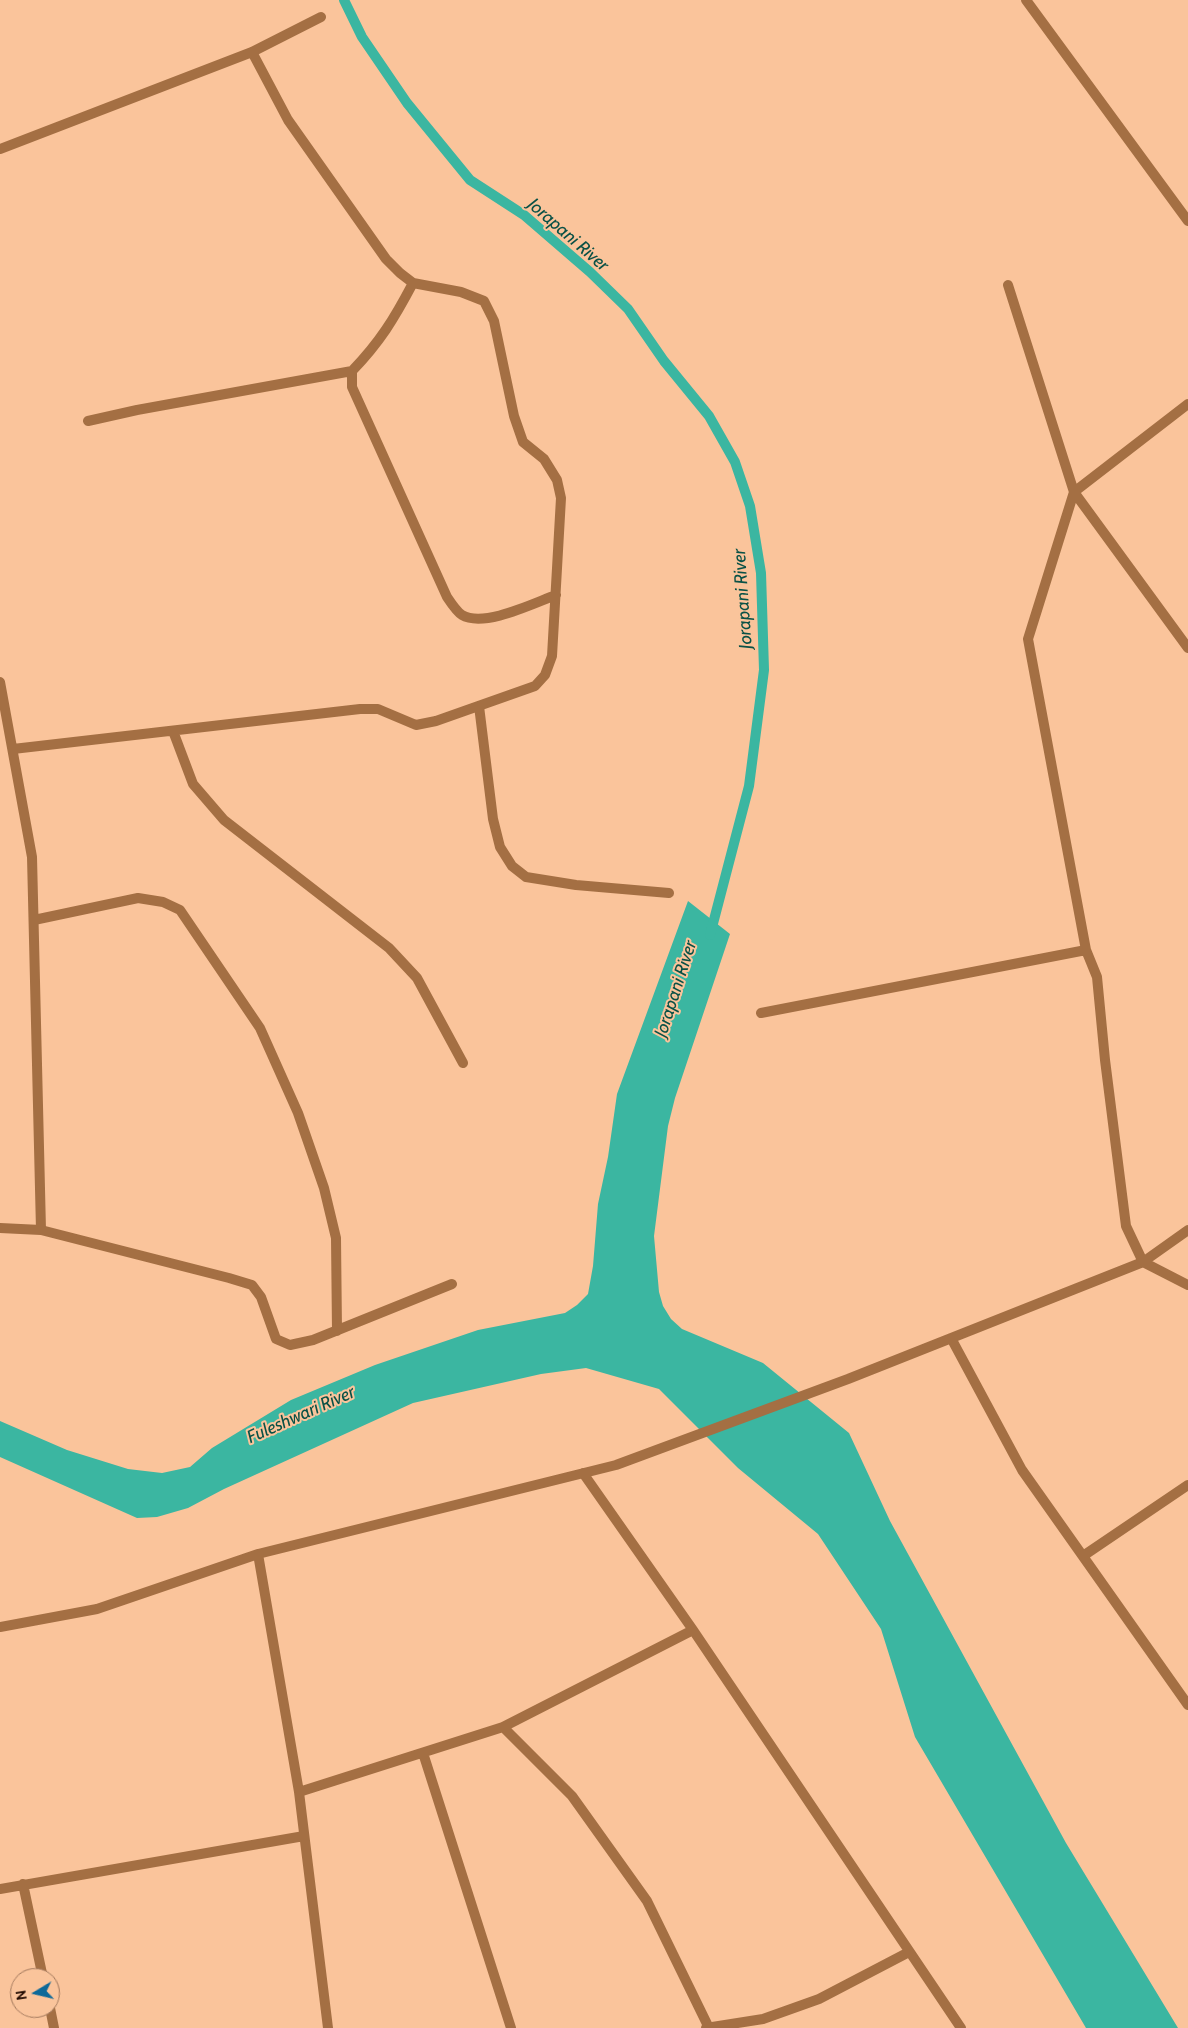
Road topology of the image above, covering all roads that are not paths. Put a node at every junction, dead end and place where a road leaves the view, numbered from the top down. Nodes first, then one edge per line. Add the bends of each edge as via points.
1 (1026, 0) edge
2 (321, 17) dead end
3 (252, 52) junction
4 (0, 149) edge
5 (1188, 221) edge
6 (413, 283) junction
7 (1008, 285) dead end
8 (352, 371) junction
9 (1188, 404) edge
10 (88, 421) dead end
11 (1074, 492) junction
12 (556, 595) junction
13 (1188, 648) edge
14 (0, 682) edge
15 (479, 706) junction
16 (172, 730) junction
17 (13, 749) junction
18 (669, 893) dead end
19 (34, 920) junction
20 (1086, 950) junction
21 (761, 1013) dead end
22 (463, 1063) dead end
23 (0, 1228) edge
24 (41, 1230) junction
25 (1188, 1230) edge
26 (1143, 1262) junction
27 (452, 1284) dead end
28 (1188, 1285) edge
29 (337, 1331) junction
30 (951, 1338) junction
31 (583, 1473) junction
32 (1188, 1485) edge
33 (258, 1554) junction
34 (1083, 1556) junction
35 (0, 1627) edge
36 (693, 1630) junction
37 (1188, 1705) edge
38 (503, 1727) junction
39 (423, 1753) junction
40 (299, 1792) junction
41 (304, 1836) junction
42 (23, 1884) junction
43 (0, 1889) edge
44 (909, 1952) junction
45 (41, 1968) edge
46 (328, 2028) edge
47 (511, 2028) edge
48 (708, 2028) edge
49 (960, 2028) edge

1 - 5 street
2 - 3 street
3 - 4 street
3 - 6 street via 293,128 386,259
6 - 8 street via 393,321
6 - 12 street via 461,292 484,301 494,321 514,416 523,442 544,460 557,480 561,498
7 - 11 street
8 - 10 street
8 - 12 street via 352,387 359,403 447,597 462,615 478,619 497,616
9 - 11 street
11 - 13 street
11 - 20 street via 1028,639
12 - 15 street via 552,656 545,674 534,686
14 - 17 street
15 - 16 street via 436,721 416,724 378,709 360,709
15 - 18 street via 493,819 500,847 512,866 526,877
16 - 17 street
16 - 22 street via 192,784 224,820 389,948 417,978
17 - 19 street via 32,857
19 - 24 street
19 - 29 street via 138,898 163,902 180,910 260,1028 298,1114 324,1188 336,1238
20 - 21 street
20 - 26 street via 1097,977 1126,1226
23 - 24 street
24 - 29 street via 252,1285 261,1297 276,1339 290,1345
25 - 26 street
26 - 28 street
26 - 30 street
27 - 29 street
30 - 31 street via 616,1465
30 - 34 street via 1022,1470
31 - 33 street
31 - 36 street
32 - 34 street
33 - 35 street via 97,1609
33 - 40 street
34 - 37 street
36 - 38 street
36 - 44 street
38 - 39 street
38 - 48 street via 572,1796 647,1901
39 - 40 street
39 - 47 street
40 - 41 street
41 - 42 street
41 - 46 street
42 - 43 street
42 - 45 street
44 - 48 street via 819,2000 763,2019
44 - 49 street

